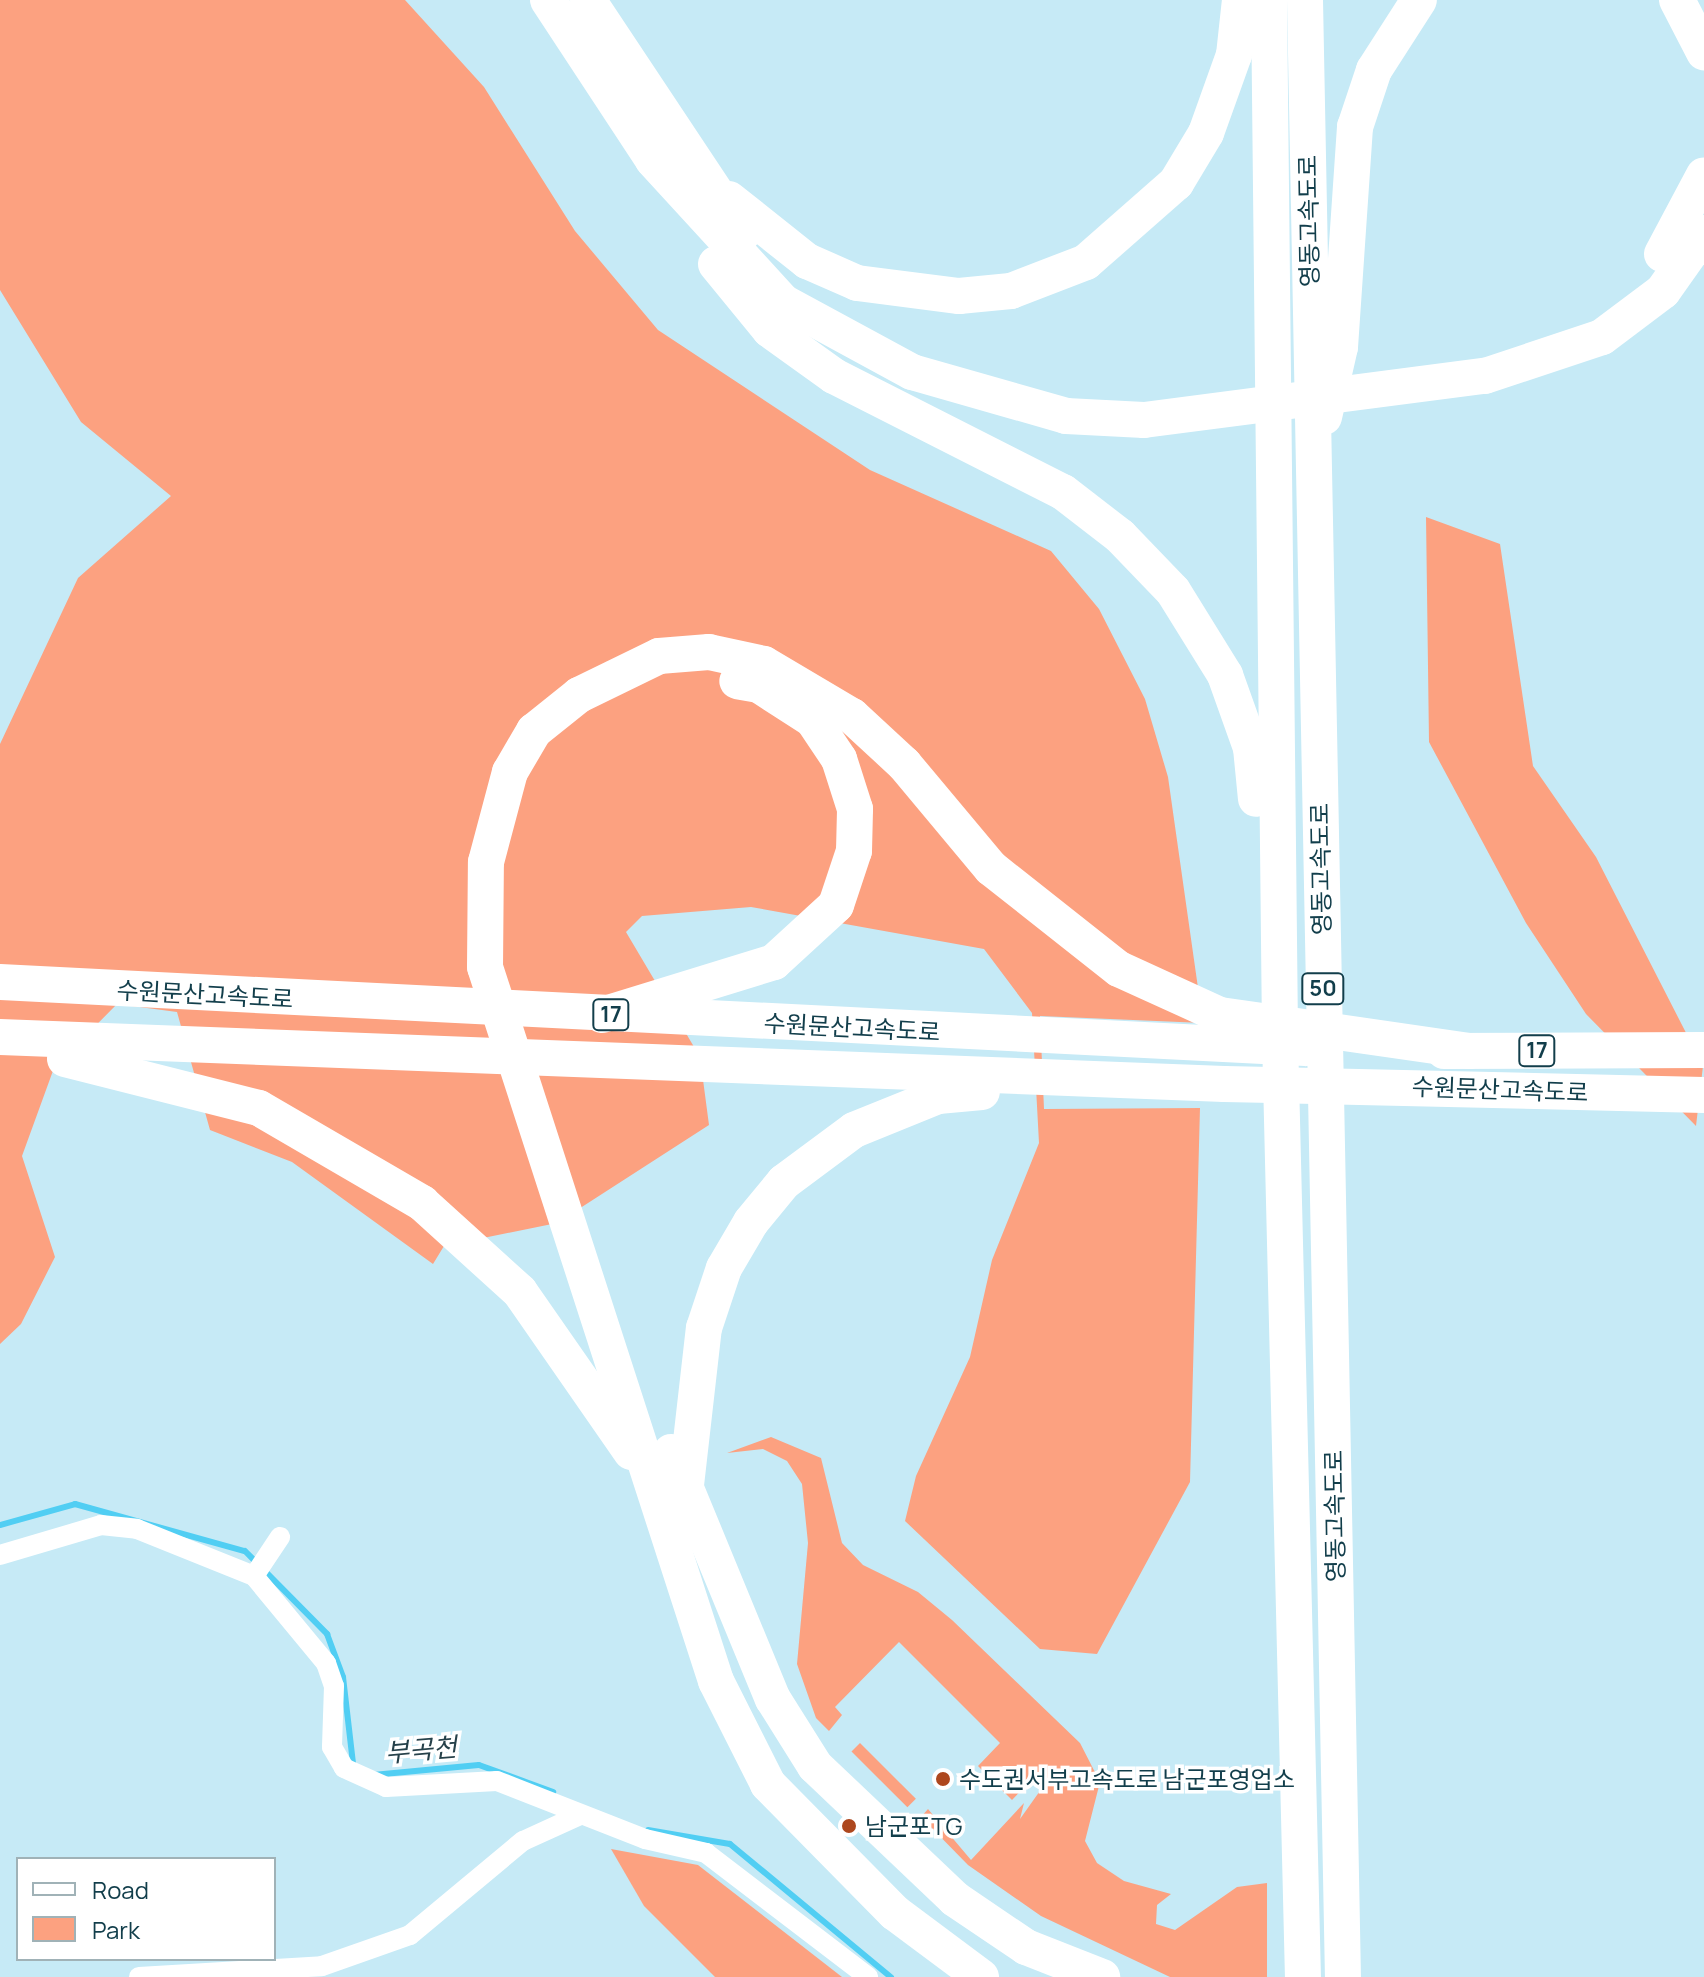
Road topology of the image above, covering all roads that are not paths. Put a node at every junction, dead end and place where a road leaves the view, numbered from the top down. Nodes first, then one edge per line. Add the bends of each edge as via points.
1 (548, 0) edge
2 (588, 0) edge
3 (1240, 0) edge
4 (1269, 0) edge
5 (1305, 0) edge
6 (1419, 0) edge
7 (1677, 0) edge
8 (1704, 52) edge
9 (662, 147) junction
10 (1704, 175) edge
11 (1704, 233) edge
12 (1423, 372) junction
13 (1312, 473) junction
14 (494, 966) junction
15 (0, 982) edge
16 (602, 1015) junction
17 (1221, 1030) junction
18 (0, 1037) edge
19 (1280, 1038) junction
20 (0, 1048) edge
21 (1704, 1050) edge
22 (1370, 1057) junction
23 (1099, 1080) junction
24 (1704, 1095) edge
25 (674, 1498) junction
26 (280, 1537) dead end
27 (0, 1555) edge
28 (254, 1576) junction
29 (580, 1815) junction
30 (139, 1977) edge
31 (868, 1977) edge
32 (981, 1977) edge
33 (1102, 1977) edge
34 (1303, 1977) edge
35 (1343, 1977) edge

1 - 9 highway
2 - 9 highway
3 - 9 highway via 1234,55 1206,133 1176,183 1086,262 1011,291 959,296 857,283 807,261
4 - 19 highway, 영동고속도로 / 50
5 - 13 highway, 영동고속도로 / 50
6 - 13 highway via 1374,70 1355,127 1340,347
7 - 8 highway
9 - 12 highway via 783,302 848,339 993,399 1066,416
9 - 19 highway via 720,271 770,330 860,391 1063,492 1173,591 1225,675 1251,748
10 - 12 highway via 1685,222 1644,280 1590,318 1483,357
11 - 12 highway via 1663,291 1602,337 1485,376
13 - 35 highway, 영동고속도로 / 50
14 - 16 highway via 501,868 511,824 559,740 633,688 709,675 759,685 813,720 839,759 855,809 854,851 836,905 774,962
14 - 17 highway via 480,908 494,820 534,731 579,695 659,656 709,652 764,664 811,686 904,764 991,868 1071,938
14 - 25 highway via 534,1102
15 - 16 highway, 수원문산고속도로 / 17
16 - 17 highway, 수원문산고속도로 / 17
17 - 22 highway, 수원문산고속도로 / 17
18 - 23 highway, 수원문산고속도로 / 17
19 - 34 highway, 영동고속도로 / 50
20 - 25 highway via 111,1067 259,1108 422,1203 520,1292
21 - 22 highway, 수원문산고속도로 / 17
22 - 23 highway, 수원문산고속도로 / 17 via 1224,1084
22 - 24 highway, 수원문산고속도로 / 17
23 - 25 highway via 938,1096 854,1130 784,1182 724,1268 704,1328
25 - 32 highway via 716,1681 768,1784 895,1913
25 - 33 highway via 773,1699 815,1766 955,1899 1026,1947
26 - 28 street
27 - 28 street via 101,1525 137,1529
28 - 29 street via 326,1663 334,1686 332,1747 344,1768 386,1787 497,1781
29 - 30 street via 523,1841 410,1935 322,1966
29 - 31 street via 706,1853

